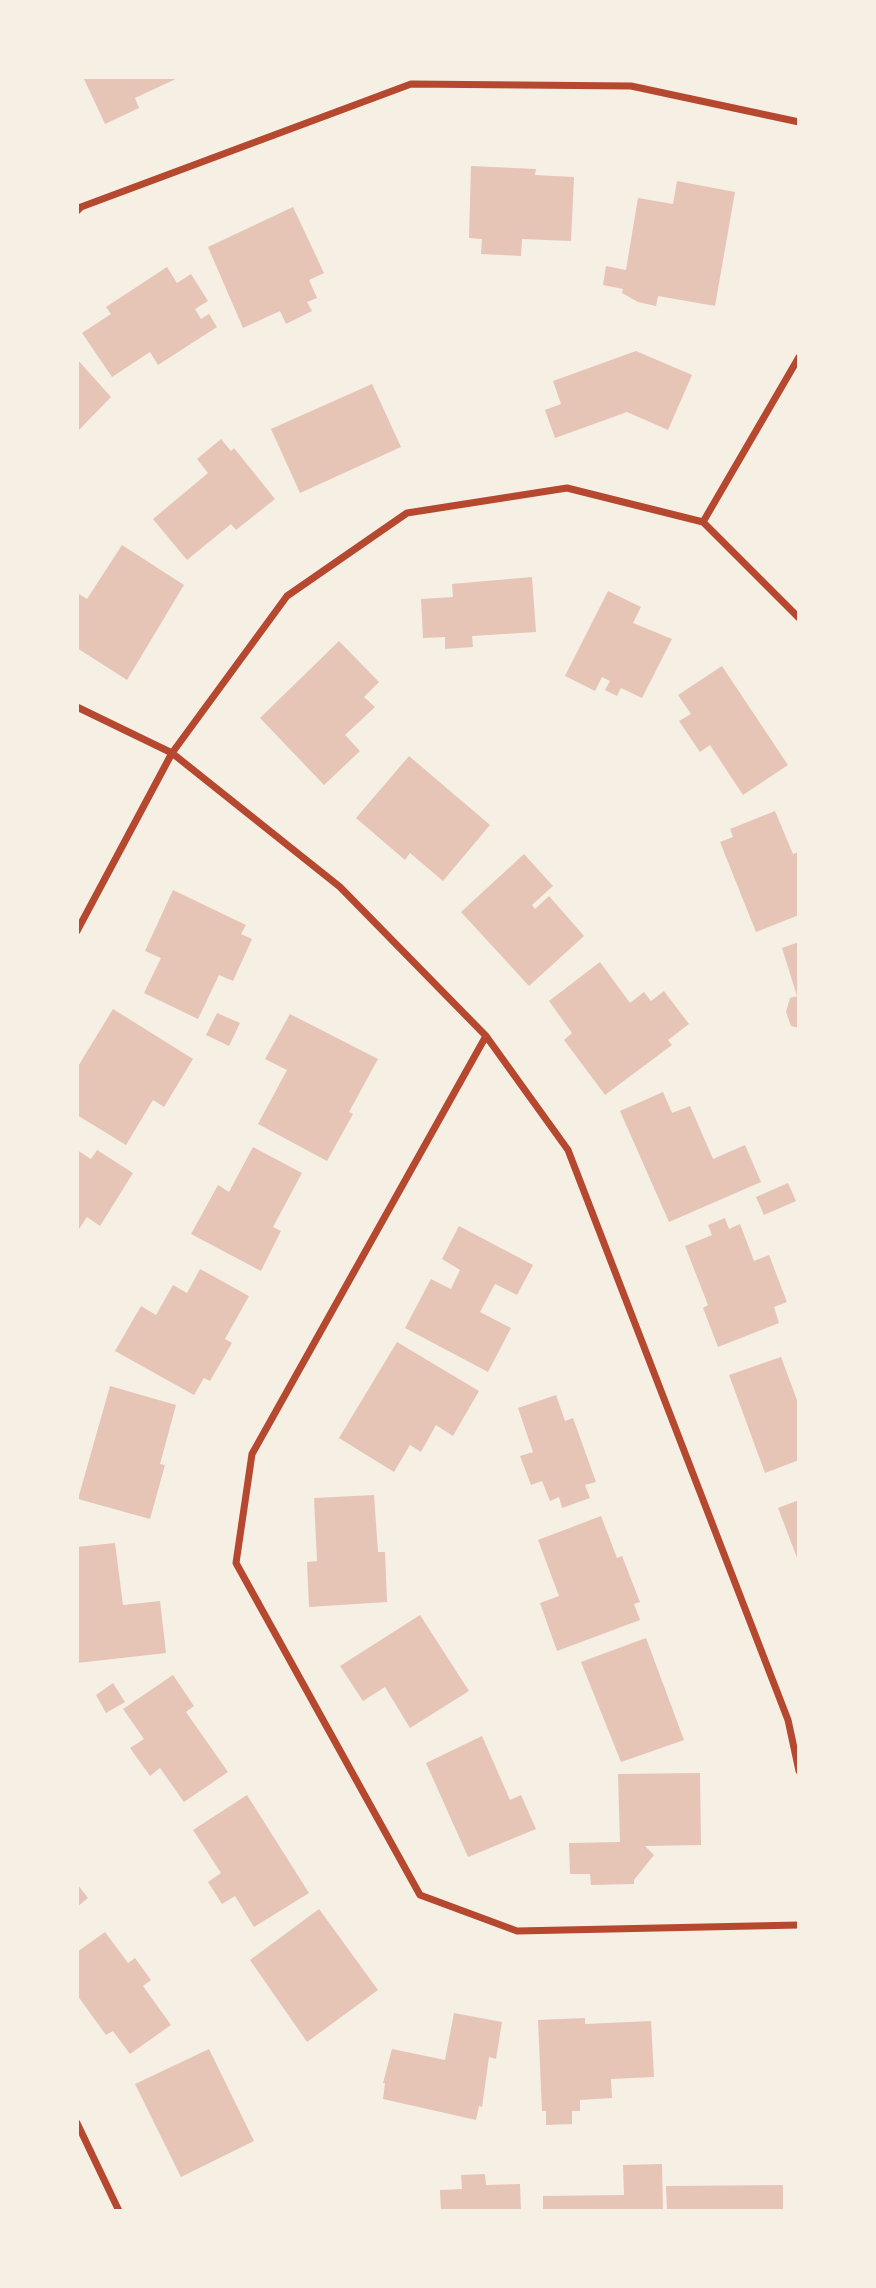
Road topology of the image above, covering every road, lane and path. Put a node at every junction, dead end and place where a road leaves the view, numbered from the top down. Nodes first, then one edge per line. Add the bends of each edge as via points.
1 (411, 81) edge
2 (799, 122) edge
3 (78, 206) edge
4 (799, 357) edge
5 (703, 522) junction
6 (799, 618) edge
7 (77, 707) edge
8 (172, 753) junction
9 (77, 931) edge
10 (486, 1036) junction
11 (799, 1771) edge
12 (799, 1925) edge
13 (77, 2123) edge
14 (119, 2211) edge

1 - 2 street via 631,86
1 - 3 street
4 - 5 street
5 - 6 street
5 - 8 street via 568,488 407,513 287,596
7 - 8 street
8 - 9 street
8 - 10 street via 340,887
10 - 11 street via 568,1150 788,1720
10 - 12 street via 252,1454 236,1563 420,1895 517,1931
13 - 14 street

